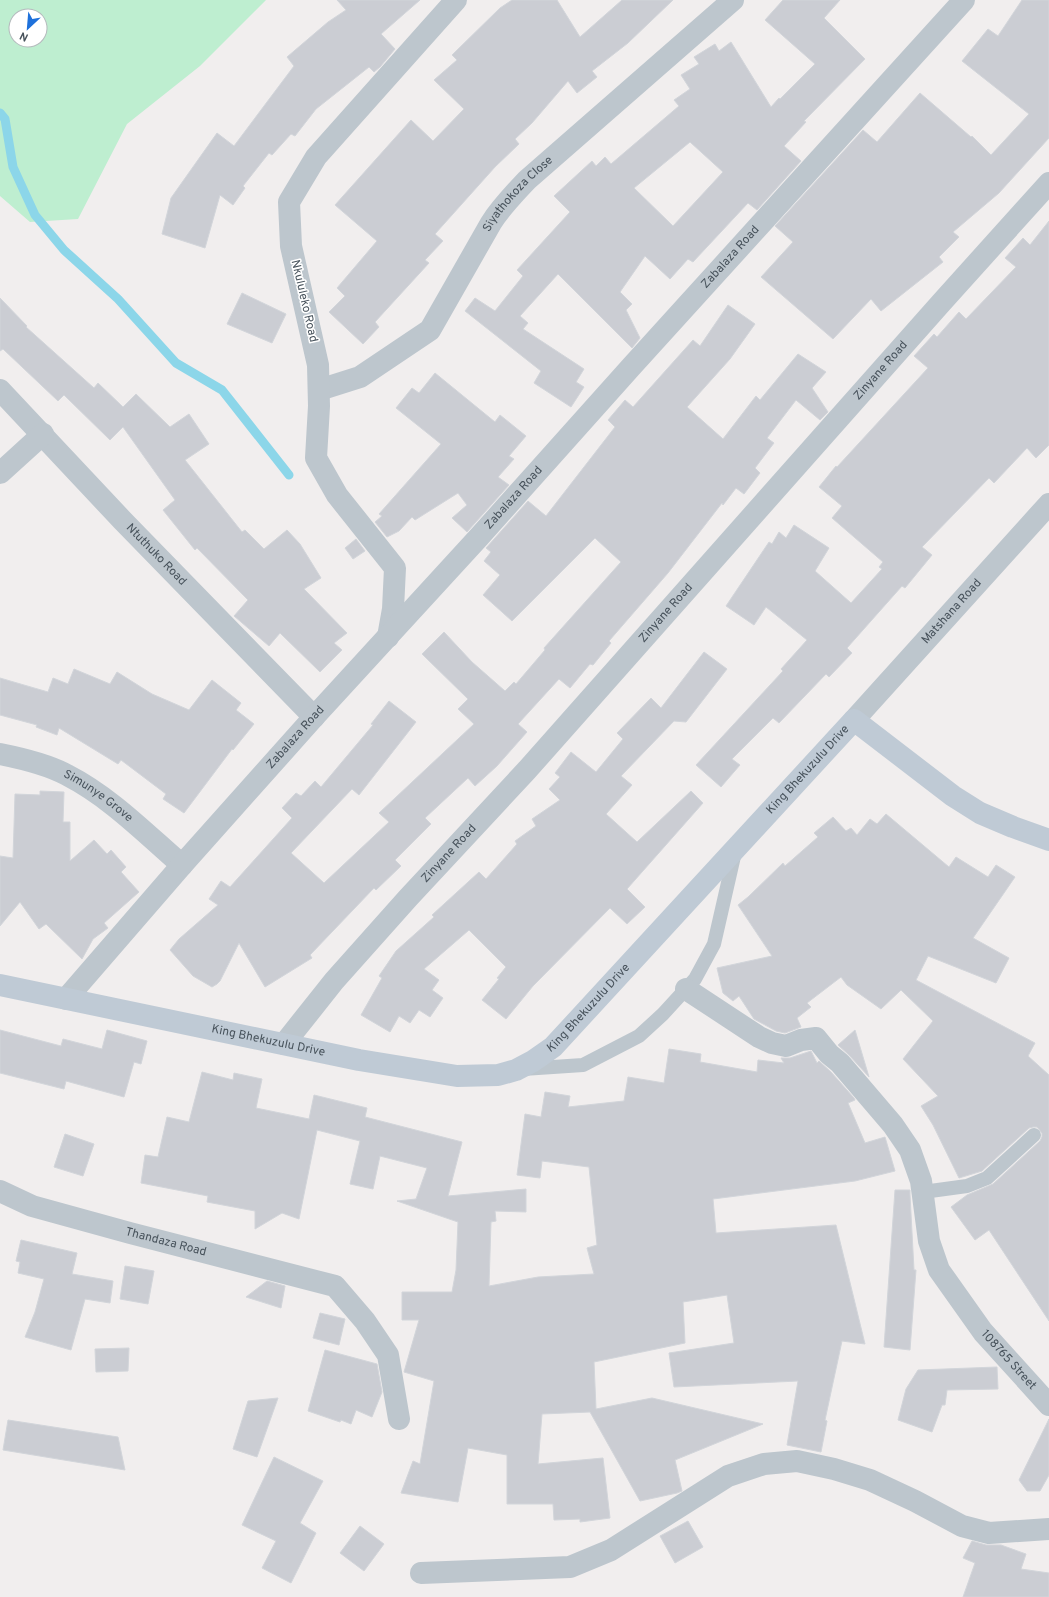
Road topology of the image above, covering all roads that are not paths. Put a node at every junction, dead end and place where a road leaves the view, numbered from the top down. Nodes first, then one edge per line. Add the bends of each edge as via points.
1 (456, 0) edge
2 (733, 0) edge
3 (964, 0) edge
4 (1049, 183) edge
5 (0, 390) edge
6 (319, 390) junction
7 (44, 434) junction
8 (0, 473) edge
9 (1049, 504) edge
10 (388, 637) junction
11 (314, 717) junction
12 (854, 720) junction
13 (0, 754) edge
14 (1049, 840) edge
15 (736, 848) junction
16 (182, 865) junction
17 (0, 985) edge
18 (686, 989) junction
19 (66, 999) junction
20 (284, 1044) junction
21 (516, 1070) junction
22 (1034, 1135) dead end
23 (0, 1191) edge
24 (923, 1192) junction
25 (1049, 1405) edge
26 (399, 1419) dead end
27 (1049, 1529) edge
28 (421, 1573) dead end

1 - 6 street, Nkululeko Road via 316,157 289,202 291,246 318,366
2 - 6 street, Siyathokoza Close via 527,180 499,210 430,330 360,377
3 - 10 street, Zabalaza Road
4 - 20 street, Zinyane Road via 527,770 355,957
5 - 7 street, Ntuthuko Road
6 - 10 street, Nkululeko Road via 316,458 337,496 395,568 393,609
7 - 8 street
7 - 11 street, Ntuthuko Road via 123,520
9 - 12 street, Matshana Road
10 - 11 street, Zabalaza Road
11 - 16 street, Zabalaza Road
12 - 14 street, King Bhekuzulu Drive via 953,796 980,813
12 - 15 street, King Bhekuzulu Drive
13 - 16 street, Simunye Grove via 66,774 110,802
15 - 18 lane via 714,944 695,979
15 - 21 street, King Bhekuzulu Drive via 553,1047
16 - 19 street, Zabalaza Road
17 - 19 street, King Bhekuzulu Drive
18 - 21 lane via 639,1036 583,1065
18 - 24 street, 108765 Street via 772,1043 786,1046 816,1038 893,1125 910,1150
19 - 20 street, King Bhekuzulu Drive
20 - 21 street, King Bhekuzulu Drive via 359,1060 457,1076 498,1075
22 - 24 lane via 987,1178 967,1186
23 - 26 street, Thandaza Road via 32,1206 335,1286 365,1321 388,1356
24 - 25 street, 108765 Street via 929,1241 939,1270 983,1332
27 - 28 street via 988,1533 962,1526 870,1480 797,1461 764,1464 728,1476 611,1550 570,1566

